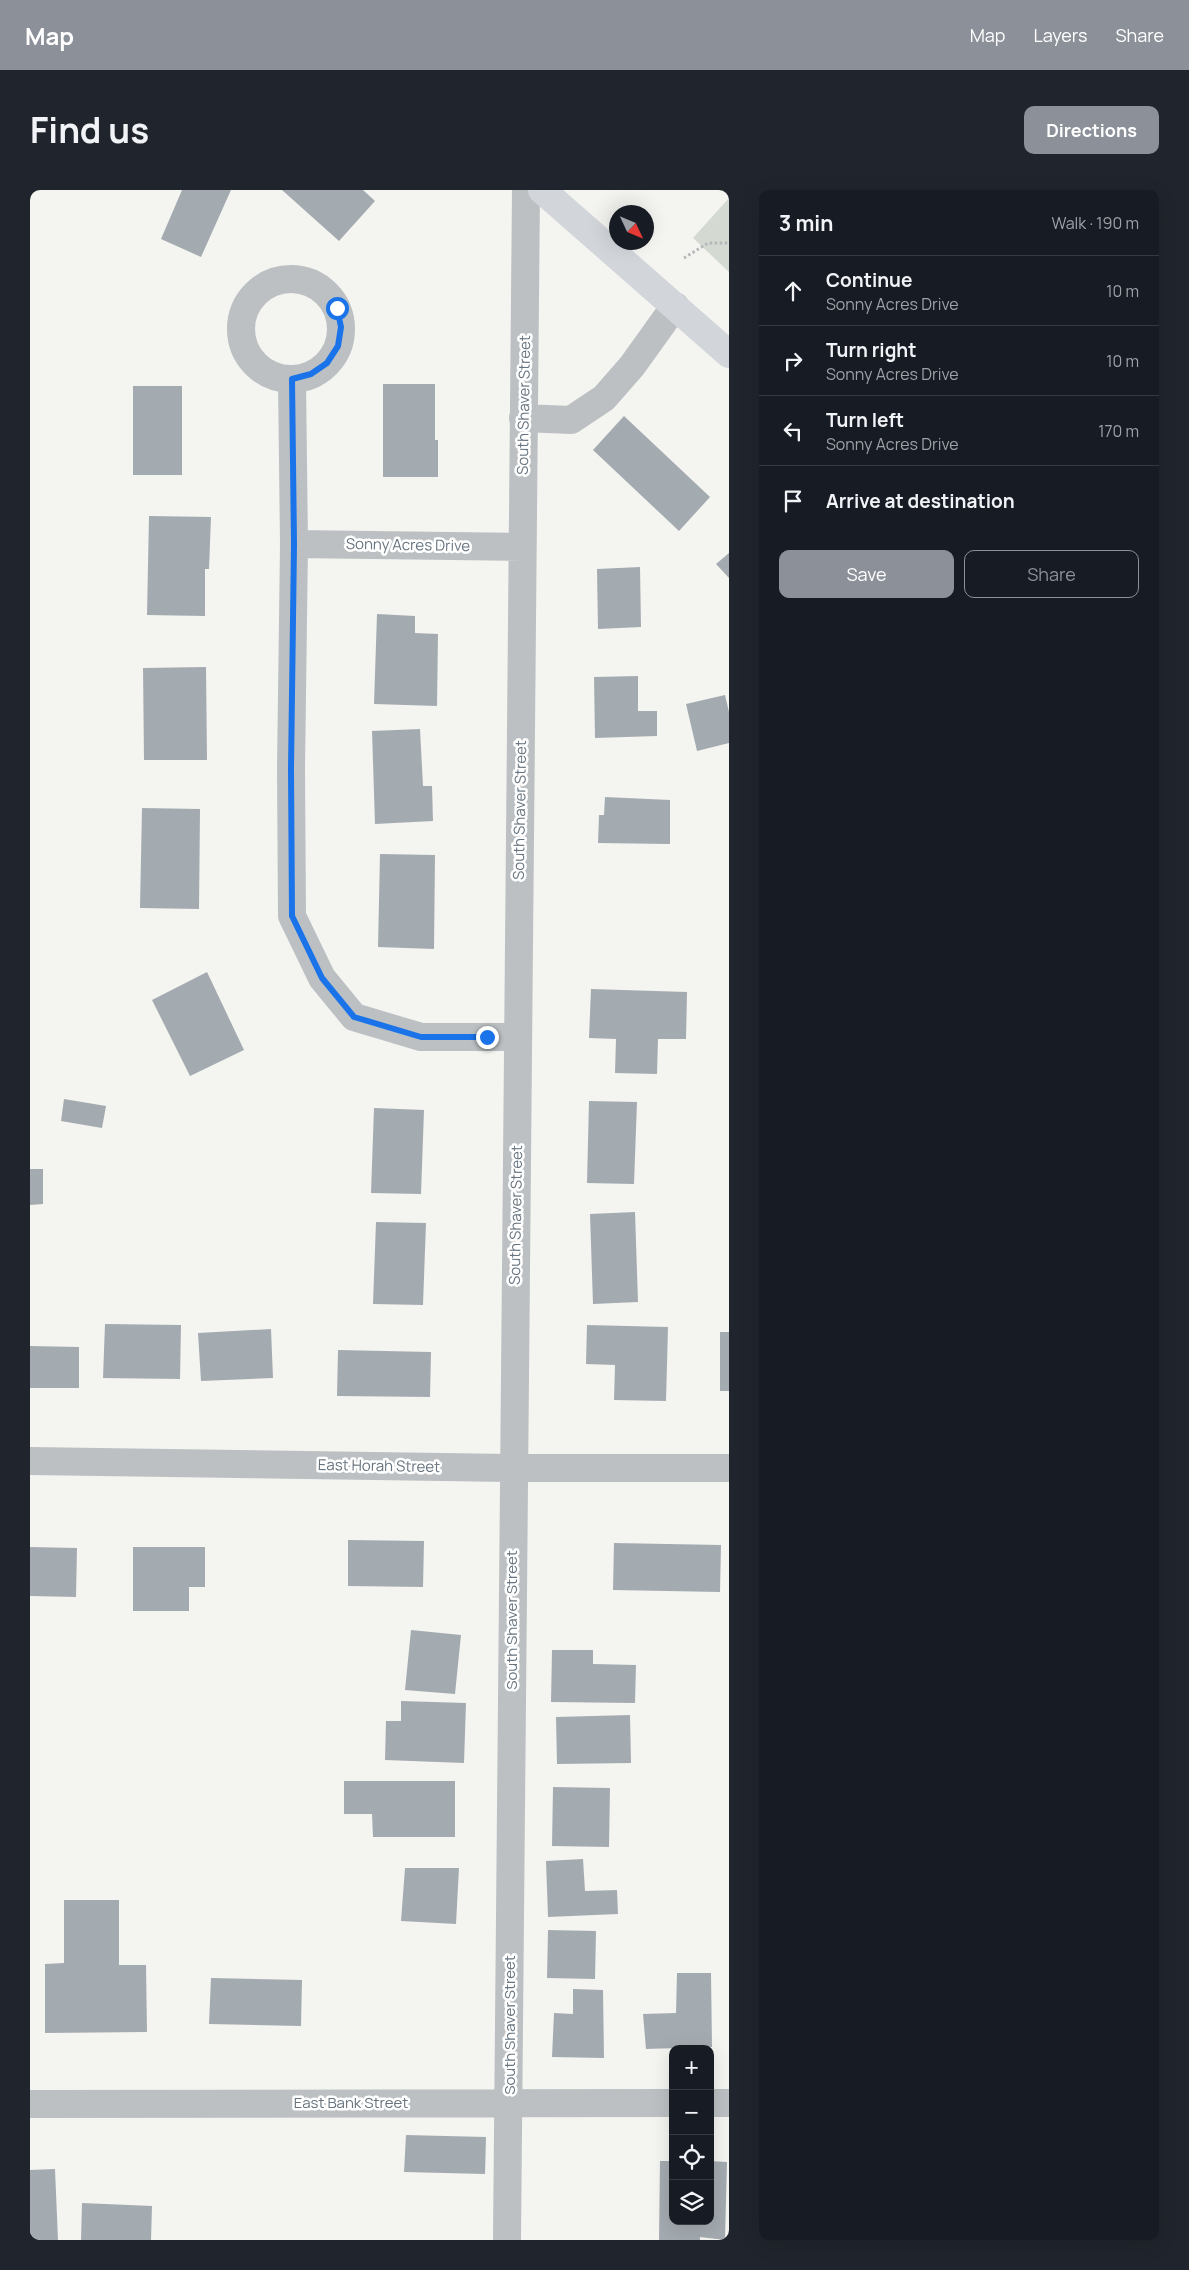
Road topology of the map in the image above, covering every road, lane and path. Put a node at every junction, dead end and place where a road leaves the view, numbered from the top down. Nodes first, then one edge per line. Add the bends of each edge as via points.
1 (526, 190) edge
2 (542, 190) edge
3 (729, 243) edge
4 (684, 258) dead end
5 (675, 306) junction
6 (729, 354) edge
7 (292, 379) dead end
8 (524, 418) junction
9 (294, 544) junction
10 (522, 547) junction
11 (517, 1037) junction
12 (30, 1461) edge
13 (513, 1468) junction
14 (729, 1468) edge
15 (510, 2103) junction
16 (669, 2103) edge
17 (714, 2103) edge
18 (729, 2103) edge
19 (30, 2104) edge
20 (507, 2240) edge

1 - 8 street, South Shaver Street
2 - 5 main road
3 - 4 path via 708,243
5 - 6 main road
5 - 8 street via 632,366 604,398 571,420
7 - 9 street
8 - 10 street, South Shaver Street
9 - 10 street, Sonny Acres Drive
9 - 11 street via 292,916 322,978 354,1017 421,1037
10 - 11 street, South Shaver Street
11 - 13 street, South Shaver Street
12 - 13 street, East Horah Street
13 - 14 street, East Horah Street
13 - 15 street, South Shaver Street
15 - 16 street, East Bank Street
15 - 19 street, East Bank Street
15 - 20 street, South Shaver Street
17 - 18 street

